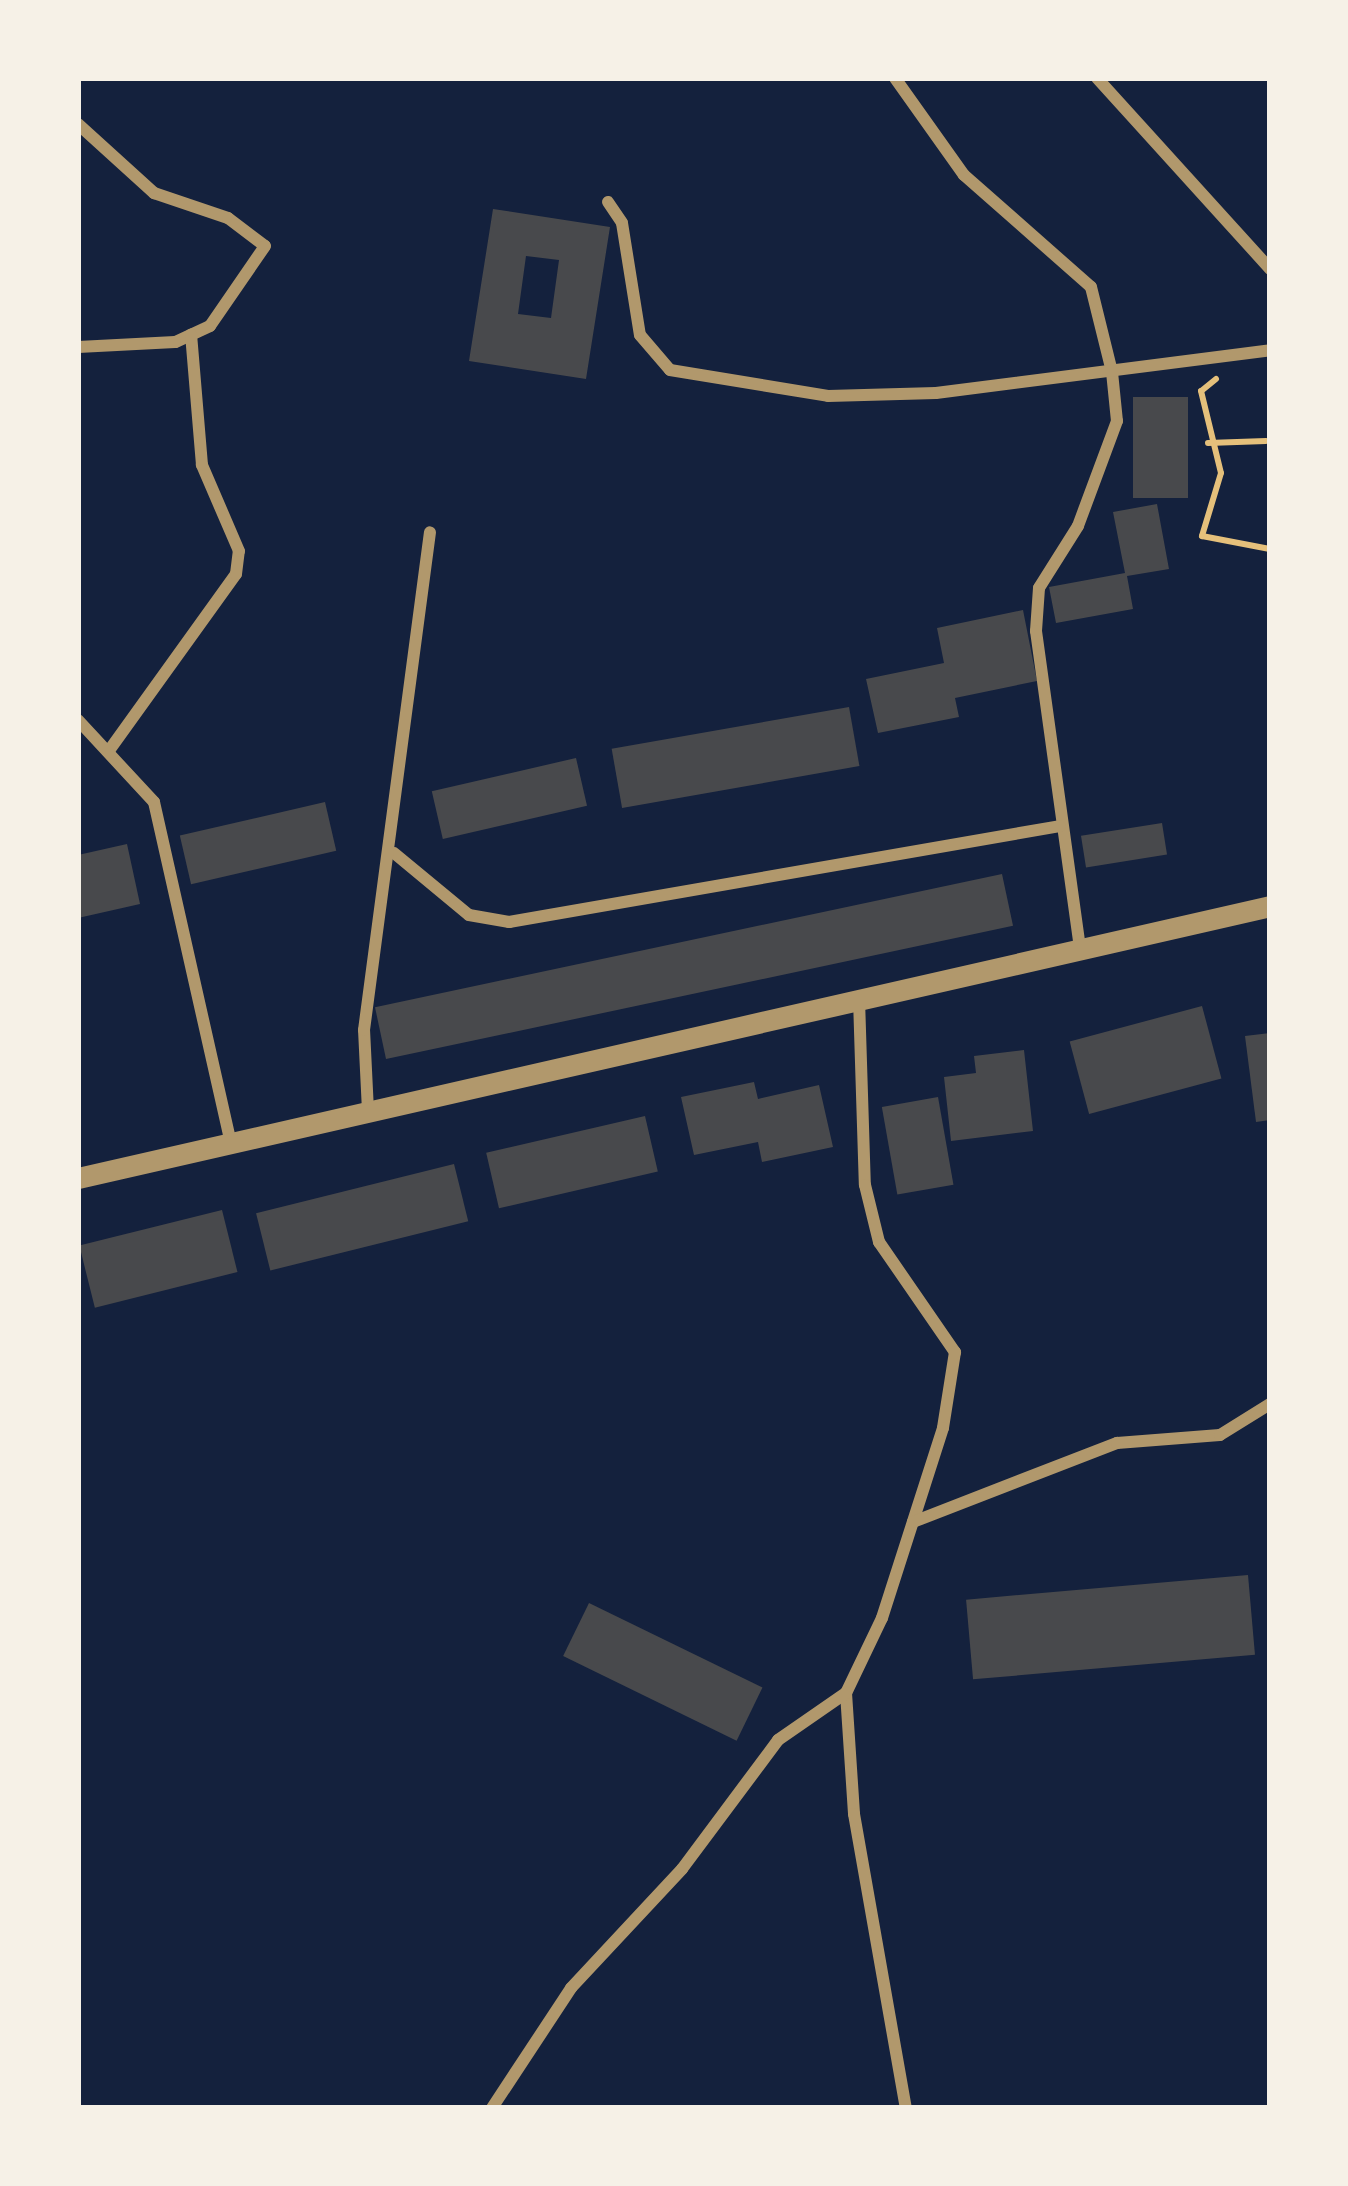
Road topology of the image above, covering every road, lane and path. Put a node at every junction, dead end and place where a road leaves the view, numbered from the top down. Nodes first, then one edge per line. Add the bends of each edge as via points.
1 (895, 78) edge
2 (1097, 78) edge
3 (78, 124) edge
4 (608, 202) dead end
5 (1270, 268) edge
6 (191, 334) junction
7 (78, 347) edge
8 (1270, 350) edge
9 (1243, 358) junction
10 (1112, 372) junction
11 (1270, 377) edge
12 (1268, 441) edge
13 (1207, 443) junction
14 (1270, 454) edge
15 (430, 532) dead end
16 (1270, 549) edge
17 (78, 720) edge
18 (108, 752) junction
19 (1060, 826) junction
20 (394, 853) junction
21 (1270, 906) edge
22 (1080, 949) junction
23 (859, 999) junction
24 (368, 1112) junction
25 (231, 1143) junction
26 (78, 1178) edge
27 (1270, 1404) edge
28 (913, 1522) junction
29 (846, 1693) junction
30 (492, 2108) edge
31 (906, 2108) edge

1 - 10 street via 964,175 1091,287
2 - 5 street
3 - 6 street via 154,193 228,218 265,246 260,268
4 - 10 street via 622,223 640,335 670,370 828,396
6 - 7 street
6 - 18 street via 202,465 239,551 236,574
8 - 9 street
9 - 10 street
9 - 13 path via 1201,391
10 - 19 street via 1118,421 1078,526 1039,588
11 - 12 path
12 - 13 path
12 - 14 path
13 - 16 path via 1221,473 1202,536
15 - 20 street
17 - 18 street
18 - 25 street via 154,802
19 - 20 street via 508,922 469,915
19 - 22 street
20 - 24 street via 364,1030
21 - 22 street
22 - 23 street
23 - 24 street
23 - 28 street via 865,1185 879,1242 955,1352
24 - 25 street
25 - 26 street
27 - 28 street via 1220,1435 1117,1443
28 - 29 street
29 - 30 street via 778,1739 682,1869 571,1988
29 - 31 street via 854,1814

